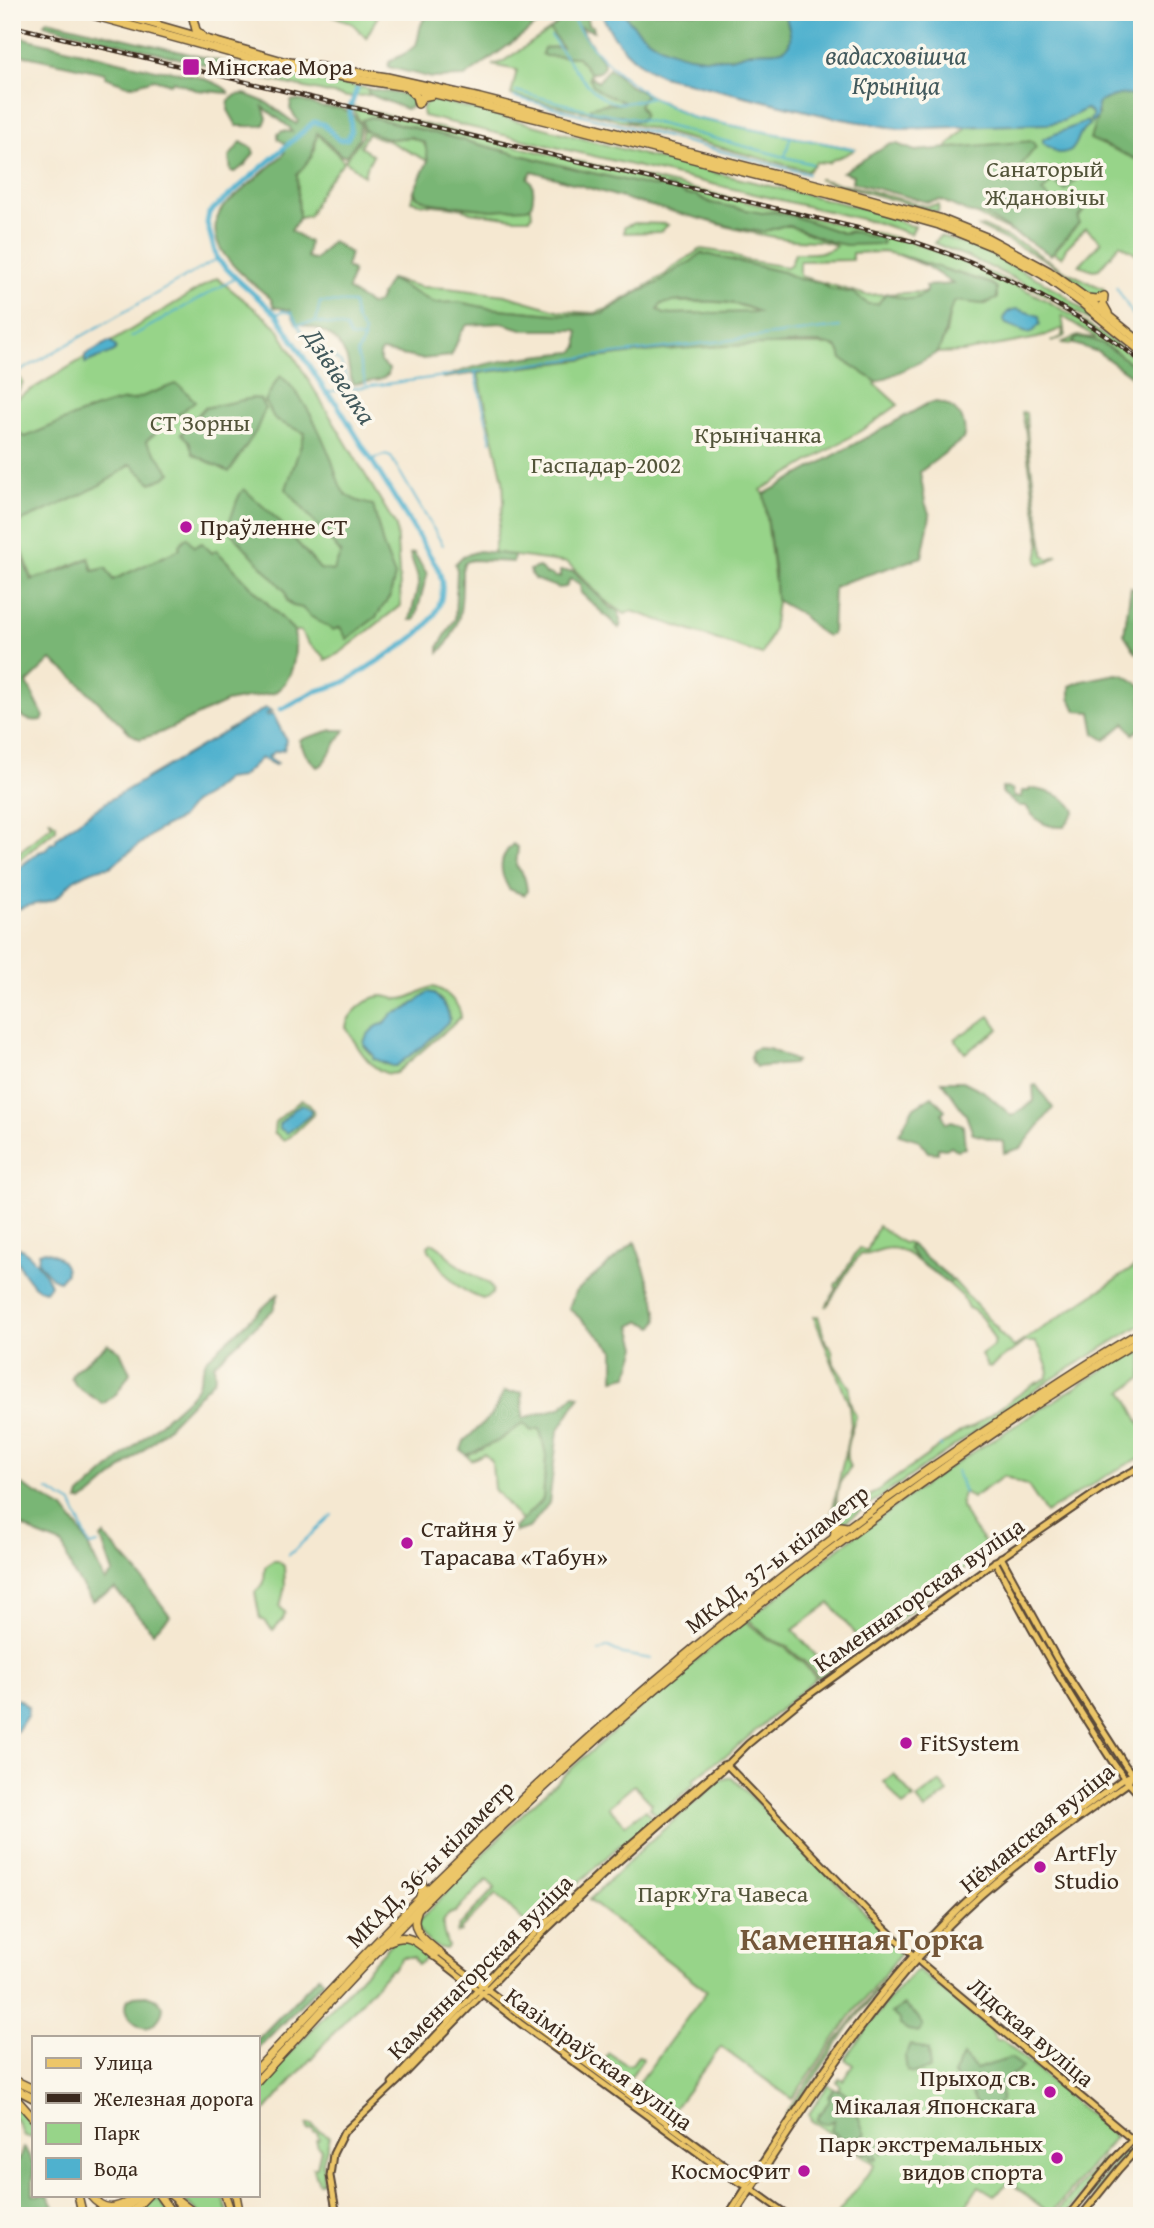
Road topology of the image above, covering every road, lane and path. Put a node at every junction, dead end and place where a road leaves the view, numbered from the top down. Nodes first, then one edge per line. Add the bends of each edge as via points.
1 (81, 12) edge
2 (112, 12) edge
3 (177, 30) junction
4 (209, 40) junction
5 (406, 88) junction
6 (440, 95) junction
7 (1085, 297) junction
8 (1110, 317) junction
9 (1142, 344) edge
10 (1142, 352) edge
11 (1142, 1331) edge
12 (1142, 1339) edge
13 (996, 1427) junction
14 (1142, 1466) edge
15 (1001, 1557) junction
16 (995, 1562) junction
17 (593, 1739) junction
18 (726, 1764) junction
19 (1132, 1775) junction
20 (1126, 1780) junction
21 (1142, 1786) edge
22 (1142, 1797) edge
23 (440, 1878) junction
24 (419, 1898) junction
25 (419, 1909) junction
26 (384, 1945) junction
27 (436, 1954) junction
28 (915, 1957) junction
29 (481, 1990) junction
30 (303, 2026) junction
31 (259, 2067) edge
32 (12, 2079) edge
33 (259, 2079) edge
34 (12, 2087) edge
35 (32, 2087) edge
36 (12, 2094) edge
37 (32, 2097) edge
38 (32, 2117) edge
39 (1142, 2130) edge
40 (1132, 2140) junction
41 (1141, 2145) edge
42 (750, 2187) junction
43 (78, 2196) edge
44 (91, 2196) edge
45 (165, 2196) edge
46 (225, 2196) edge
47 (236, 2196) edge
48 (138, 2199) edge
49 (83, 2216) edge
50 (118, 2216) edge
51 (130, 2216) edge
52 (176, 2216) edge
53 (187, 2216) edge
54 (198, 2216) edge
55 (232, 2216) edge
56 (240, 2216) edge
57 (337, 2216) edge
58 (728, 2216) edge
59 (734, 2216) edge
60 (789, 2216) edge
61 (1068, 2216) edge
62 (1081, 2216) edge

1 - 5 highway via 282,67
2 - 3 highway
3 - 4 highway
3 - 4 highway via 186,28 193,18 196,30
4 - 7 highway via 283,61 387,77 512,106 912,210 986,237 1049,271
5 - 6 highway
5 - 6 highway via 418,104 425,96
6 - 10 highway via 939,225 1044,275
7 - 8 highway
7 - 8 highway via 1104,296
8 - 9 highway
11 - 13 highway
12 - 13 highway
13 - 17 highway, МКАД, 37-ы кіламетр via 818,1559
13 - 17 highway, МКАД, 37-ы кіламетр via 847,1527 834,1525 834,1538 671,1666
14 - 15 main road, Каменнагорская вуліца
15 - 16 main road, Каменнагорская вуліца
15 - 19 main road via 1050,1649
16 - 18 main road, Каменнагорская вуліца via 799,1702
16 - 20 main road via 1050,1664
17 - 23 highway, МКАД, 36-ы кіламетр
17 - 25 highway, МКАД, 36-ы кіламетр
18 - 28 main road, Лідская вуліца
18 - 29 main road, Каменнагорская вуліца via 623,1851
19 - 20 main road, Нёманская вуліца
19 - 21 main road
20 - 22 main road
20 - 28 main road, Нёманская вуліца via 998,1877
23 - 24 highway, МКАД, 36-ы кіламетр
23 - 24 highway via 420,1877
24 - 30 highway, МКАД, 36-ы кіламетр
25 - 26 highway, МКАД, 36-ы кіламетр
25 - 27 highway via 416,1929
26 - 27 highway via 397,1937 409,1937
26 - 30 highway, МКАД, 36-ы кіламетр
27 - 29 main road, Казіміраўская вуліца
28 - 40 main road, Лідская вуліца
28 - 42 main road, Нёманская вуліца via 863,2014
29 - 42 main road, Казіміраўская вуліца
29 - 57 main road, Каменнагорская вуліца via 348,2127 332,2161 330,2181
30 - 31 highway
30 - 33 highway
32 - 35 highway
34 - 37 highway
36 - 38 highway
39 - 40 main road
40 - 41 main road, Лідская вуліца
40 - 61 main road
41 - 62 main road
42 - 58 main road, Нёманская вуліца
42 - 59 main road, Нёманская вуліца
42 - 60 main road, Казіміраўская вуліца
43 - 49 highway
44 - 48 highway via 107,2208
45 - 52 highway
45 - 53 main road
45 - 54 highway
46 - 55 highway
47 - 56 highway
48 - 50 highway
48 - 51 highway

